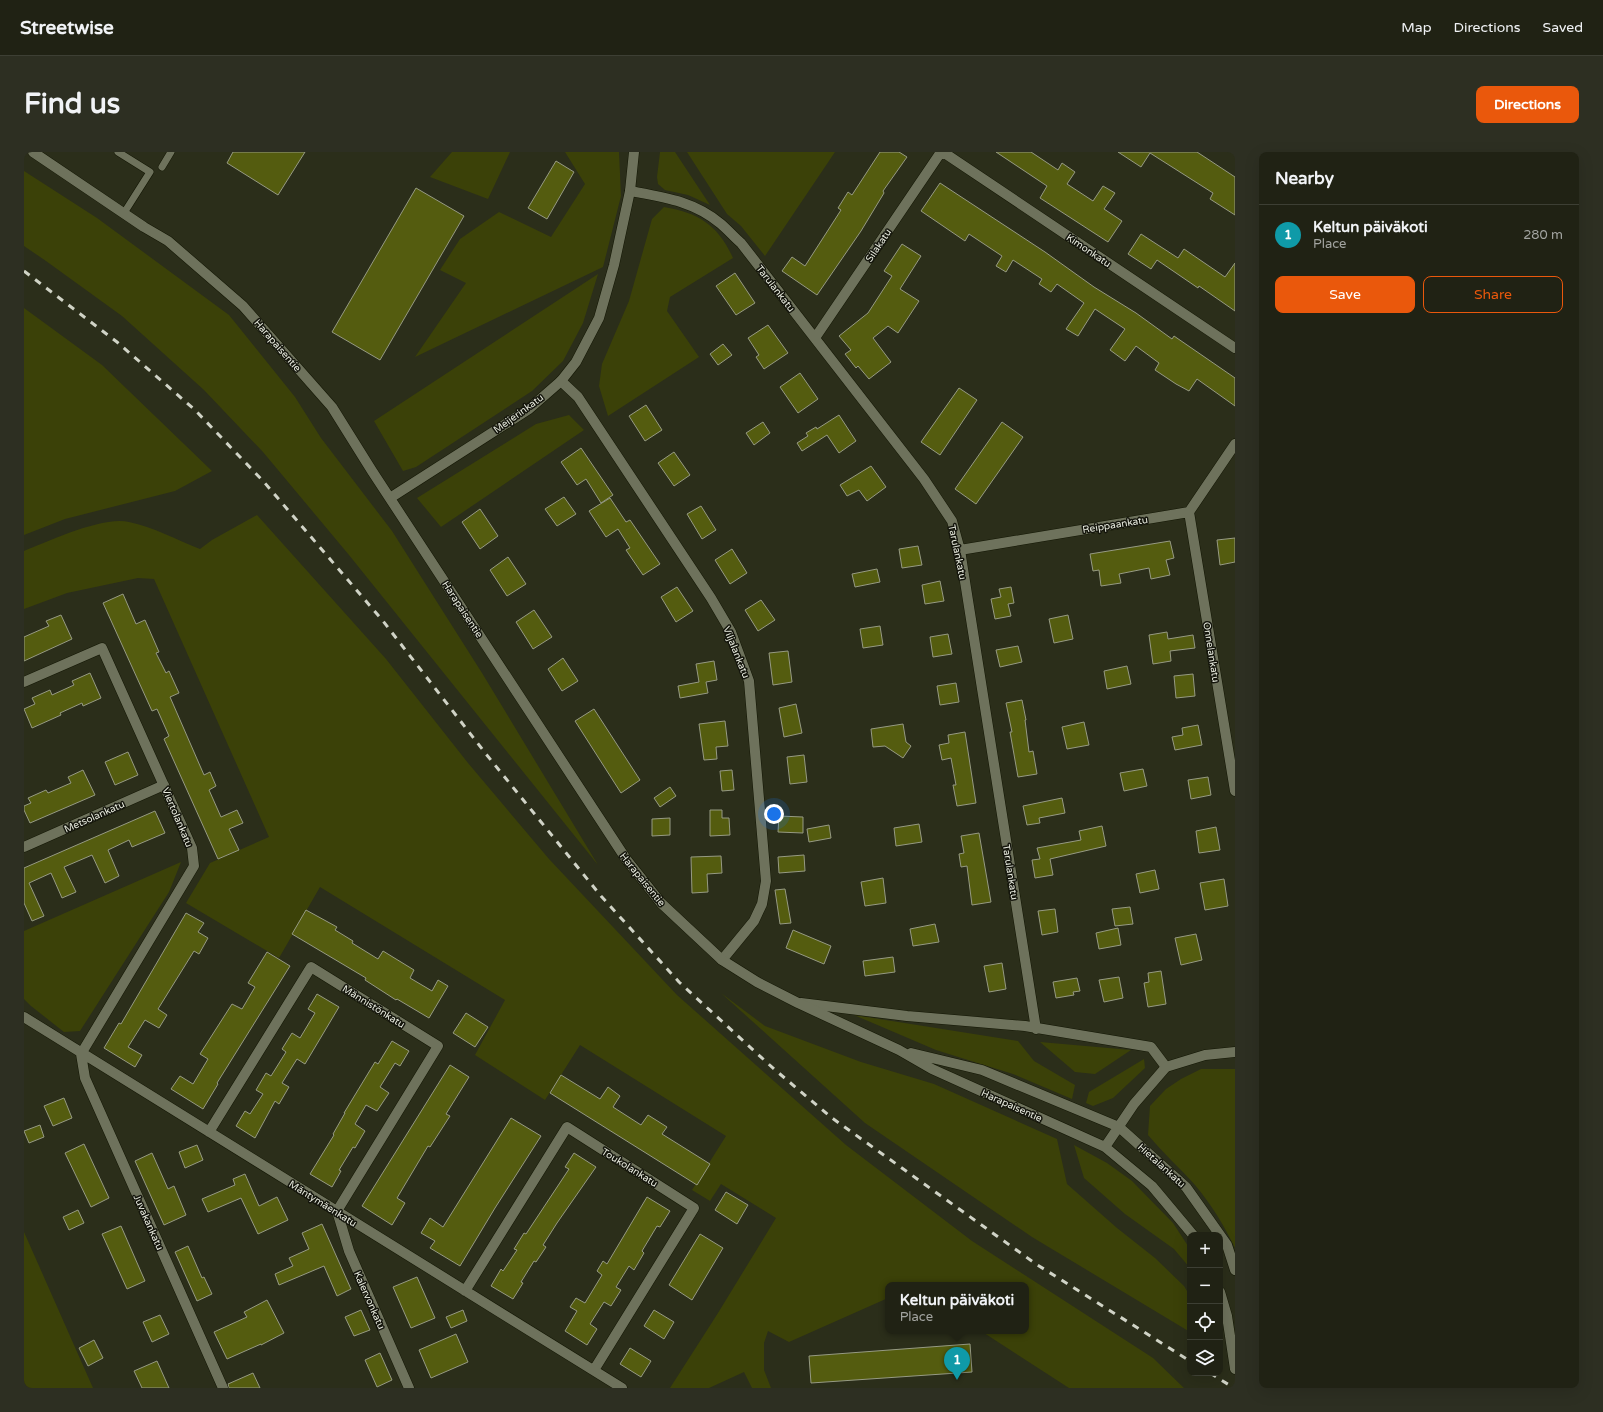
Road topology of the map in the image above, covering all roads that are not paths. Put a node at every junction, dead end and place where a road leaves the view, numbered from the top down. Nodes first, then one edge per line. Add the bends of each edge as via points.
1 (33, 152) edge
2 (118, 152) edge
3 (171, 152) edge
4 (634, 152) edge
5 (942, 152) edge
6 (162, 167) dead end
7 (630, 191) junction
8 (124, 213) junction
9 (815, 338) junction
10 (1235, 348) edge
11 (561, 380) junction
12 (1235, 444) edge
13 (390, 498) junction
14 (1189, 512) junction
15 (960, 550) junction
16 (24, 682) edge
17 (164, 785) junction
18 (1235, 791) edge
19 (24, 847) edge
20 (722, 960) junction
21 (798, 1003) junction
22 (24, 1017) edge
23 (1036, 1029) junction
24 (900, 1050) junction
25 (1235, 1052) edge
26 (81, 1054) junction
27 (1166, 1067) junction
28 (1119, 1127) junction
29 (209, 1132) junction
30 (1105, 1147) junction
31 (337, 1211) junction
32 (1190, 1232) edge
33 (1235, 1270) edge
34 (465, 1291) junction
35 (1223, 1302) edge
36 (1235, 1369) edge
37 (594, 1370) junction
38 (223, 1388) edge
39 (409, 1388) edge
40 (622, 1388) edge

1 - 8 street, Harapaisentie
2 - 8 lane via 150,172
3 - 6 lane
4 - 7 street, Meijerinkatu
5 - 9 street, Silakatu
5 - 10 street, Kimonkatu
7 - 9 street, Tarulankatu via 669,197 698,208 721,223 741,244
7 - 11 street, Meijerinkatu via 614,266 599,318 576,362
8 - 13 street, Harapaisentie via 168,241 244,306 332,407
9 - 15 street, Tarulankatu via 924,479 952,521
11 - 13 street, Meijerinkatu via 529,408
11 - 20 street, Viljalankatu via 578,397 711,598 731,632 749,681 766,882 762,904 754,921
12 - 14 street
13 - 20 street, Harapaisentie via 626,859 661,903
14 - 15 street, Reippaankatu
14 - 18 street, Onnelankatu
15 - 23 street, Tarulankatu
16 - 17 street, Viertolankatu via 102,648
17 - 19 street, Metsolankatu
17 - 26 street, Viertolankatu via 192,848 194,866
20 - 21 street, Harapaisentie
21 - 23 street
21 - 24 street, Harapaisentie
22 - 26 street, Mäntymäenkatu
23 - 27 street via 1152,1047
24 - 28 street, Harapaisentie via 982,1070
24 - 30 street, Harapaisentie via 932,1069
25 - 27 street via 1205,1055
26 - 29 street, Mäntymäenkatu
26 - 38 street, Juvakankatu via 85,1078
27 - 28 street via 1134,1104
28 - 30 street
28 - 33 street, Hietalankatu via 1186,1187 1227,1245
29 - 31 street, Mäntymäenkatu
29 - 31 street, Männistönkatu via 311,967 438,1046
30 - 32 street via 1152,1186
31 - 34 street, Mäntymäenkatu
31 - 39 street, Kalervonkatu via 348,1251
34 - 37 street, Mäntymäenkatu
34 - 37 street, Toukolankatu via 567,1127 694,1208
35 - 36 street
37 - 40 street, Mäntymäenkatu

